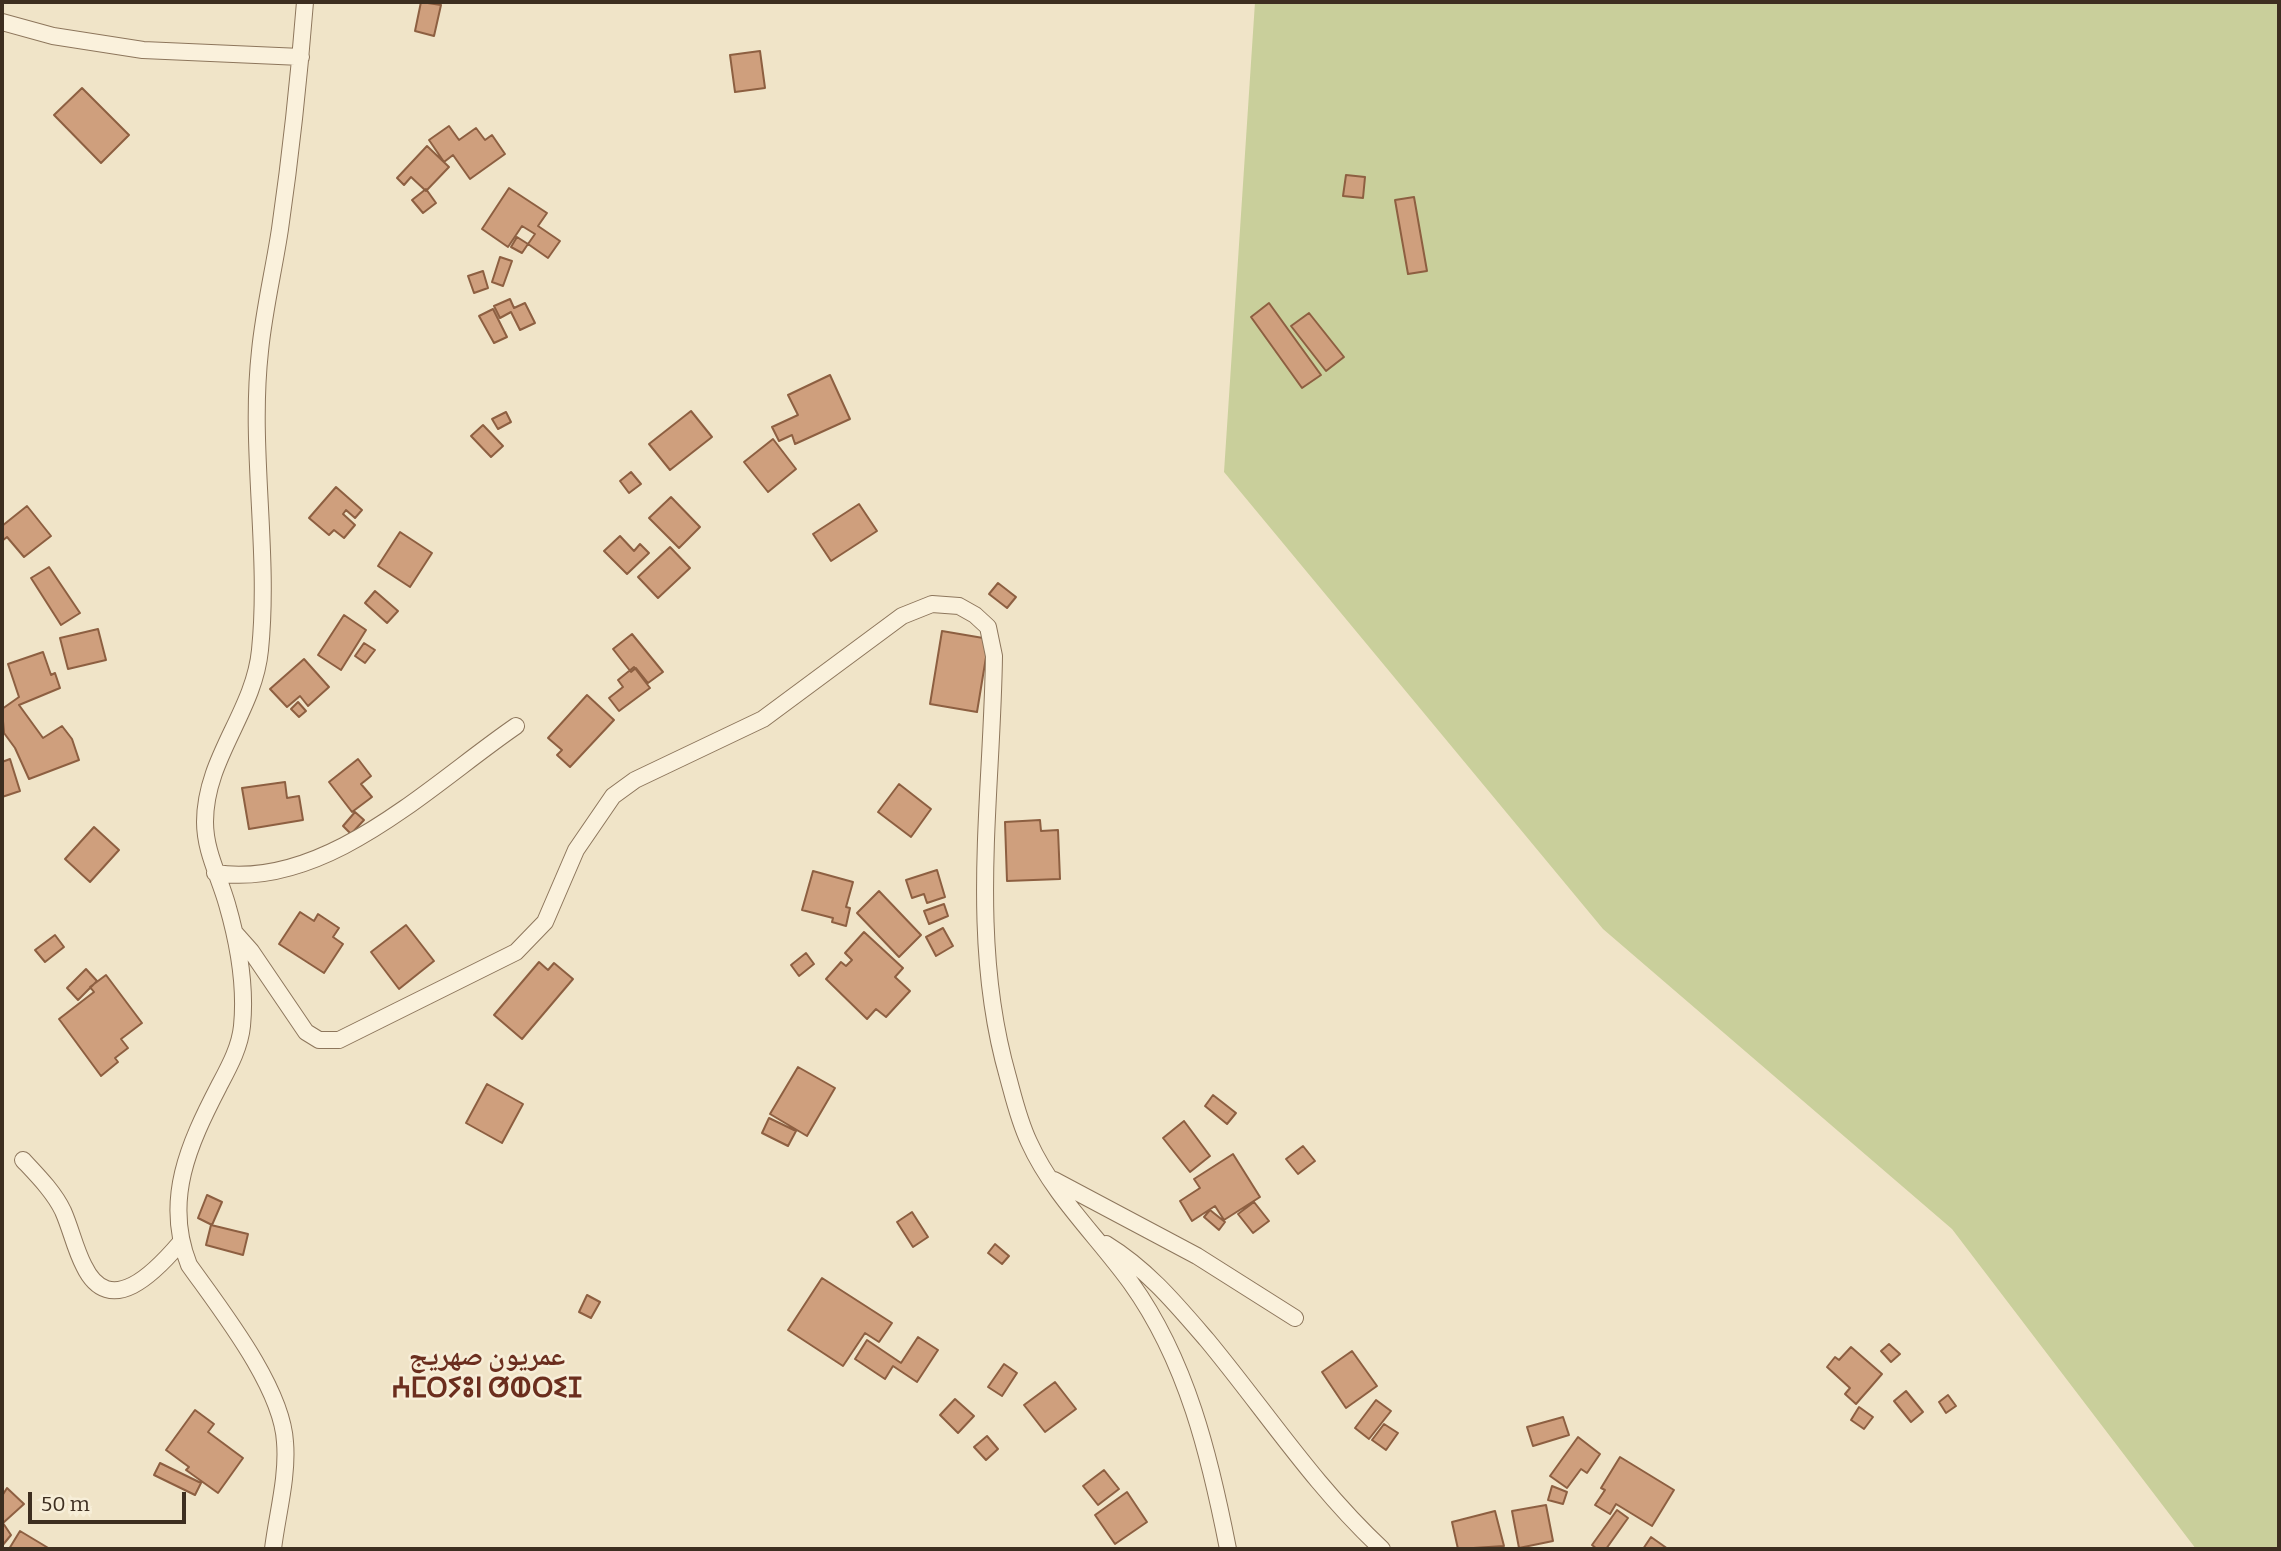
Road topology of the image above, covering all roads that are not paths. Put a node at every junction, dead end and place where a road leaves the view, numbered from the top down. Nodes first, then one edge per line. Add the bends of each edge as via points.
1 (305, 2) edge
2 (2, 22) edge
3 (301, 57) junction
4 (516, 726) dead end
5 (215, 873) junction
6 (235, 933) junction
7 (23, 1160) dead end
8 (1048, 1177) junction
9 (1095, 1237) junction
10 (180, 1243) junction
11 (1295, 1318) dead end
12 (273, 1549) edge
13 (1228, 1549) edge
14 (1382, 1549) edge

1 - 3 street
2 - 3 street via 53,36 143,50
3 - 5 street via 260,351 260,648 249,699 213,771 207,795 206,835
4 - 5 street via 334,853 250,875
5 - 6 street
6 - 8 street via 306,1032 319,1040 339,1040 485,968 530,940 557,900 576,850 601,809 635,780 763,719 911,611 932,604 959,606 988,627 994,656 983,882 990,999 1018,1115
6 - 10 street via 242,980 241,1039 180,1176
7 - 10 street via 61,1207 83,1265 99,1286 117,1291 133,1286
8 - 9 street
8 - 11 street via 1197,1256
9 - 13 street via 1159,1327 1181,1376 1205,1444
9 - 14 street via 1142,1269 1186,1315 1321,1486
10 - 12 street via 189,1265 266,1381 281,1418 286,1443

